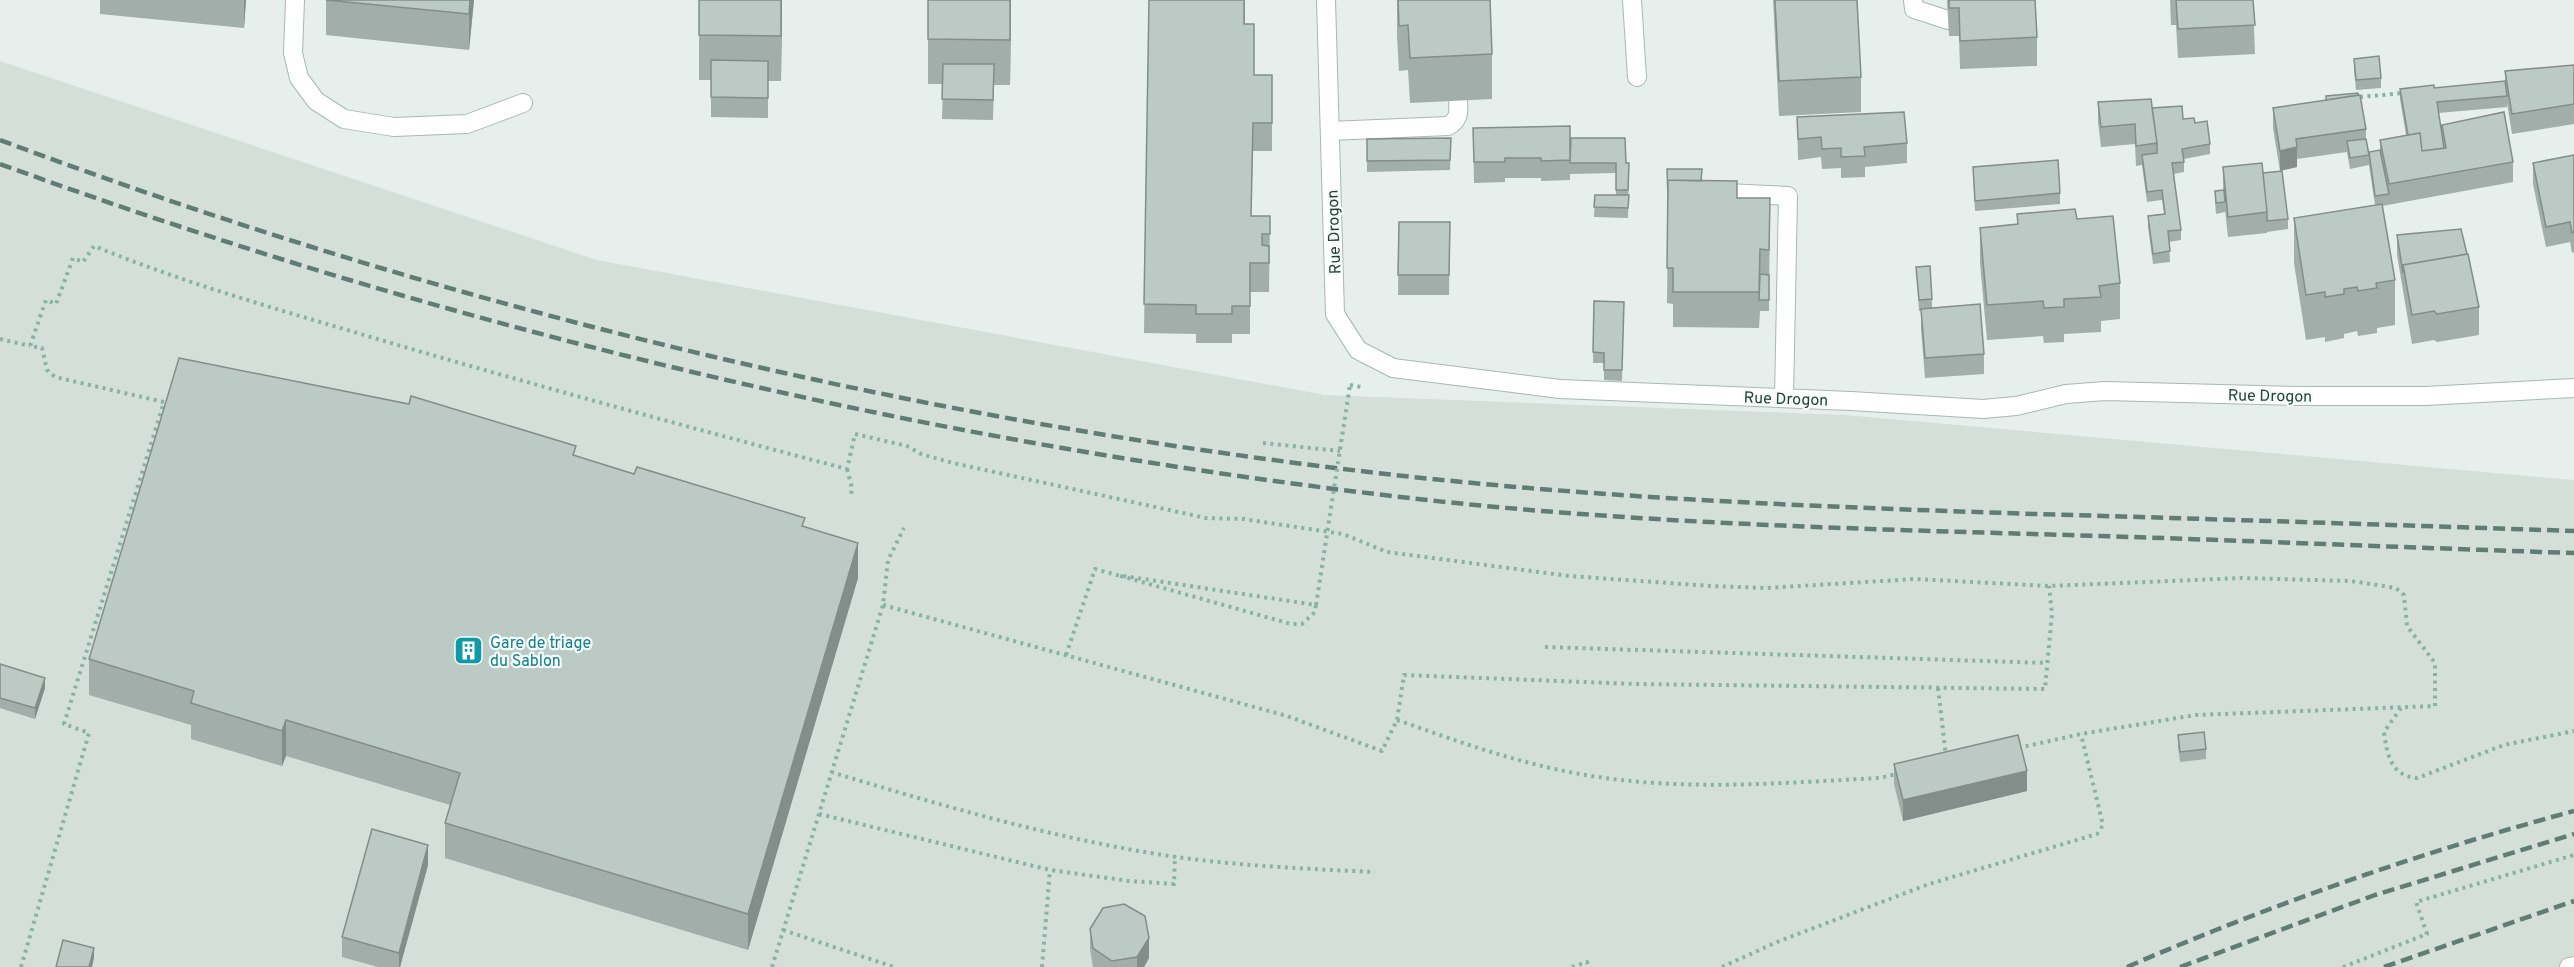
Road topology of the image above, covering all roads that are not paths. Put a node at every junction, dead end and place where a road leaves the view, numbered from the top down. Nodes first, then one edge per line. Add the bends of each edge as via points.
1 (296, 0) edge
2 (1326, 0) edge
3 (1632, 0) edge
4 (1913, 0) edge
5 (1948, 20) edge
6 (1636, 77) dead end
7 (1458, 100) dead end
8 (523, 103) dead end
9 (1330, 131) junction
10 (1726, 193) edge
11 (2574, 388) edge
12 (1784, 398) junction
13 (2574, 966) edge
14 (2569, 967) edge

1 - 8 street via 293,53 299,78 316,101 344,119 394,127 467,124
2 - 9 street, Rue Drogon
3 - 6 street
4 - 5 street via 1914,9
7 - 9 street via 1459,113 1448,126
9 - 12 street, Rue Drogon via 1335,314 1358,350 1393,368 1560,389
10 - 12 street via 1788,195
11 - 12 street, Rue Drogon via 2425,396 2105,391 1983,409
13 - 14 street

